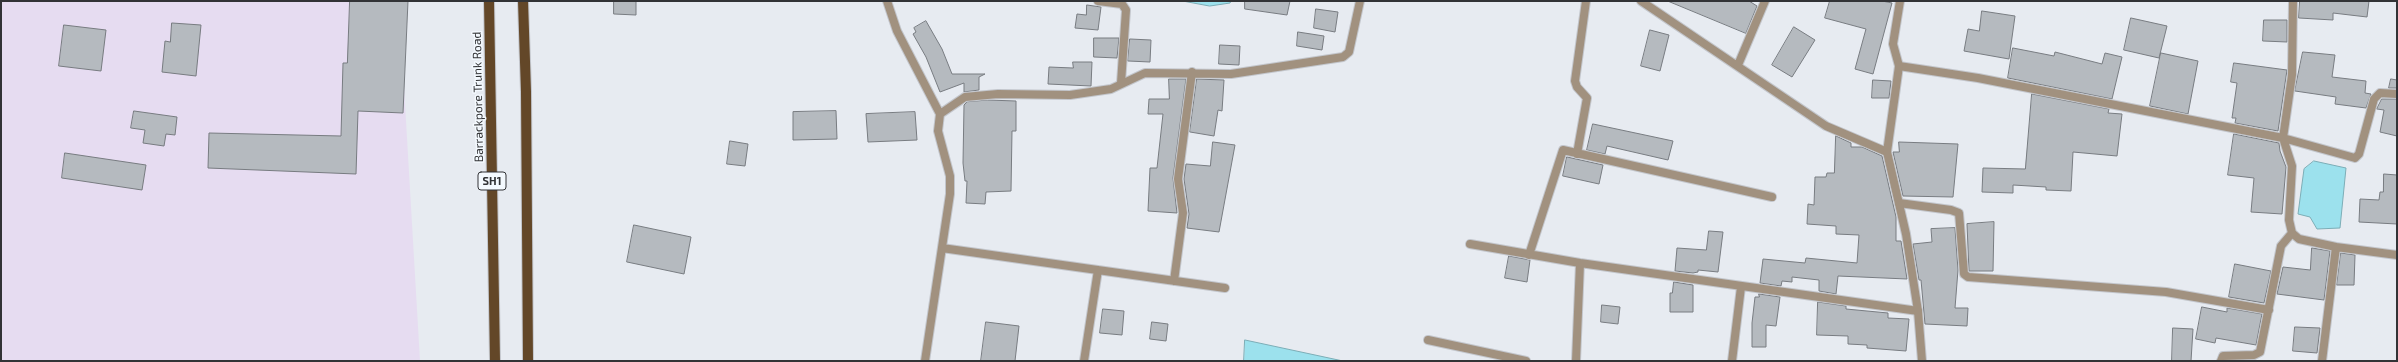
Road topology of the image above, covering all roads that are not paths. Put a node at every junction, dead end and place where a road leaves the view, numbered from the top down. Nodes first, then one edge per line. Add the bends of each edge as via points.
1 (489, 1) edge
2 (524, 1) edge
3 (887, 1) edge
4 (1098, 1) edge
5 (1360, 1) edge
6 (1586, 1) edge
7 (1641, 1) edge
8 (1765, 1) edge
9 (1900, 1) edge
10 (2293, 1) edge
11 (1738, 65) junction
12 (1899, 66) junction
13 (1192, 72) junction
14 (1121, 83) junction
15 (2397, 94) edge
16 (940, 114) junction
17 (2283, 138) junction
18 (1887, 152) junction
19 (1577, 154) junction
20 (1772, 197) dead end
21 (1899, 203) junction
22 (2292, 233) junction
23 (1470, 244) dead end
24 (2336, 247) junction
25 (942, 248) junction
26 (2397, 254) edge
27 (1529, 255) junction
28 (1580, 263) junction
29 (1098, 270) junction
30 (1174, 281) junction
31 (1741, 287) junction
32 (1225, 288) dead end
33 (2269, 310) junction
34 (1918, 311) junction
35 (1428, 340) dead end
36 (495, 361) edge
37 (528, 361) edge
38 (925, 361) edge
39 (1084, 361) edge
40 (1526, 361) edge
41 (1576, 361) edge
42 (1732, 361) edge
43 (1922, 361) edge
44 (2221, 361) edge
45 (2322, 361) edge

1 - 36 main road, Barrackpore Trunk Road / SH1
2 - 37 main road
3 - 16 street via 897,31
4 - 14 street via 1122,4 1126,10
5 - 13 street via 1349,52 1343,57 1231,74
6 - 19 street via 1575,81 1586,98
7 - 11 street
8 - 11 street
9 - 12 street via 1893,44
10 - 17 street via 2292,75
11 - 18 street via 1826,126
12 - 17 street via 1978,78
12 - 18 street
13 - 14 street via 1145,73
13 - 30 street via 1178,179 1183,214
14 - 16 street via 1111,89 1070,95 998,94 965,97
15 - 17 street via 2380,93 2374,99 2359,154 2355,158
16 - 25 street via 938,131 950,176
17 - 22 street via 2292,166 2289,220
18 - 21 street
19 - 20 street
19 - 27 street via 1561,151
21 - 33 street via 1959,213 1964,274 1968,277 2166,292
21 - 34 street
22 - 24 street via 2299,240
22 - 33 street via 2281,246
23 - 27 street
24 - 26 street
24 - 45 street
25 - 29 street
25 - 38 street
27 - 28 street
28 - 31 street
28 - 41 street
29 - 30 street
29 - 39 street
30 - 32 street
31 - 34 street
31 - 42 street
33 - 44 street via 2260,352 2254,356 2223,356
34 - 43 street
35 - 40 street

